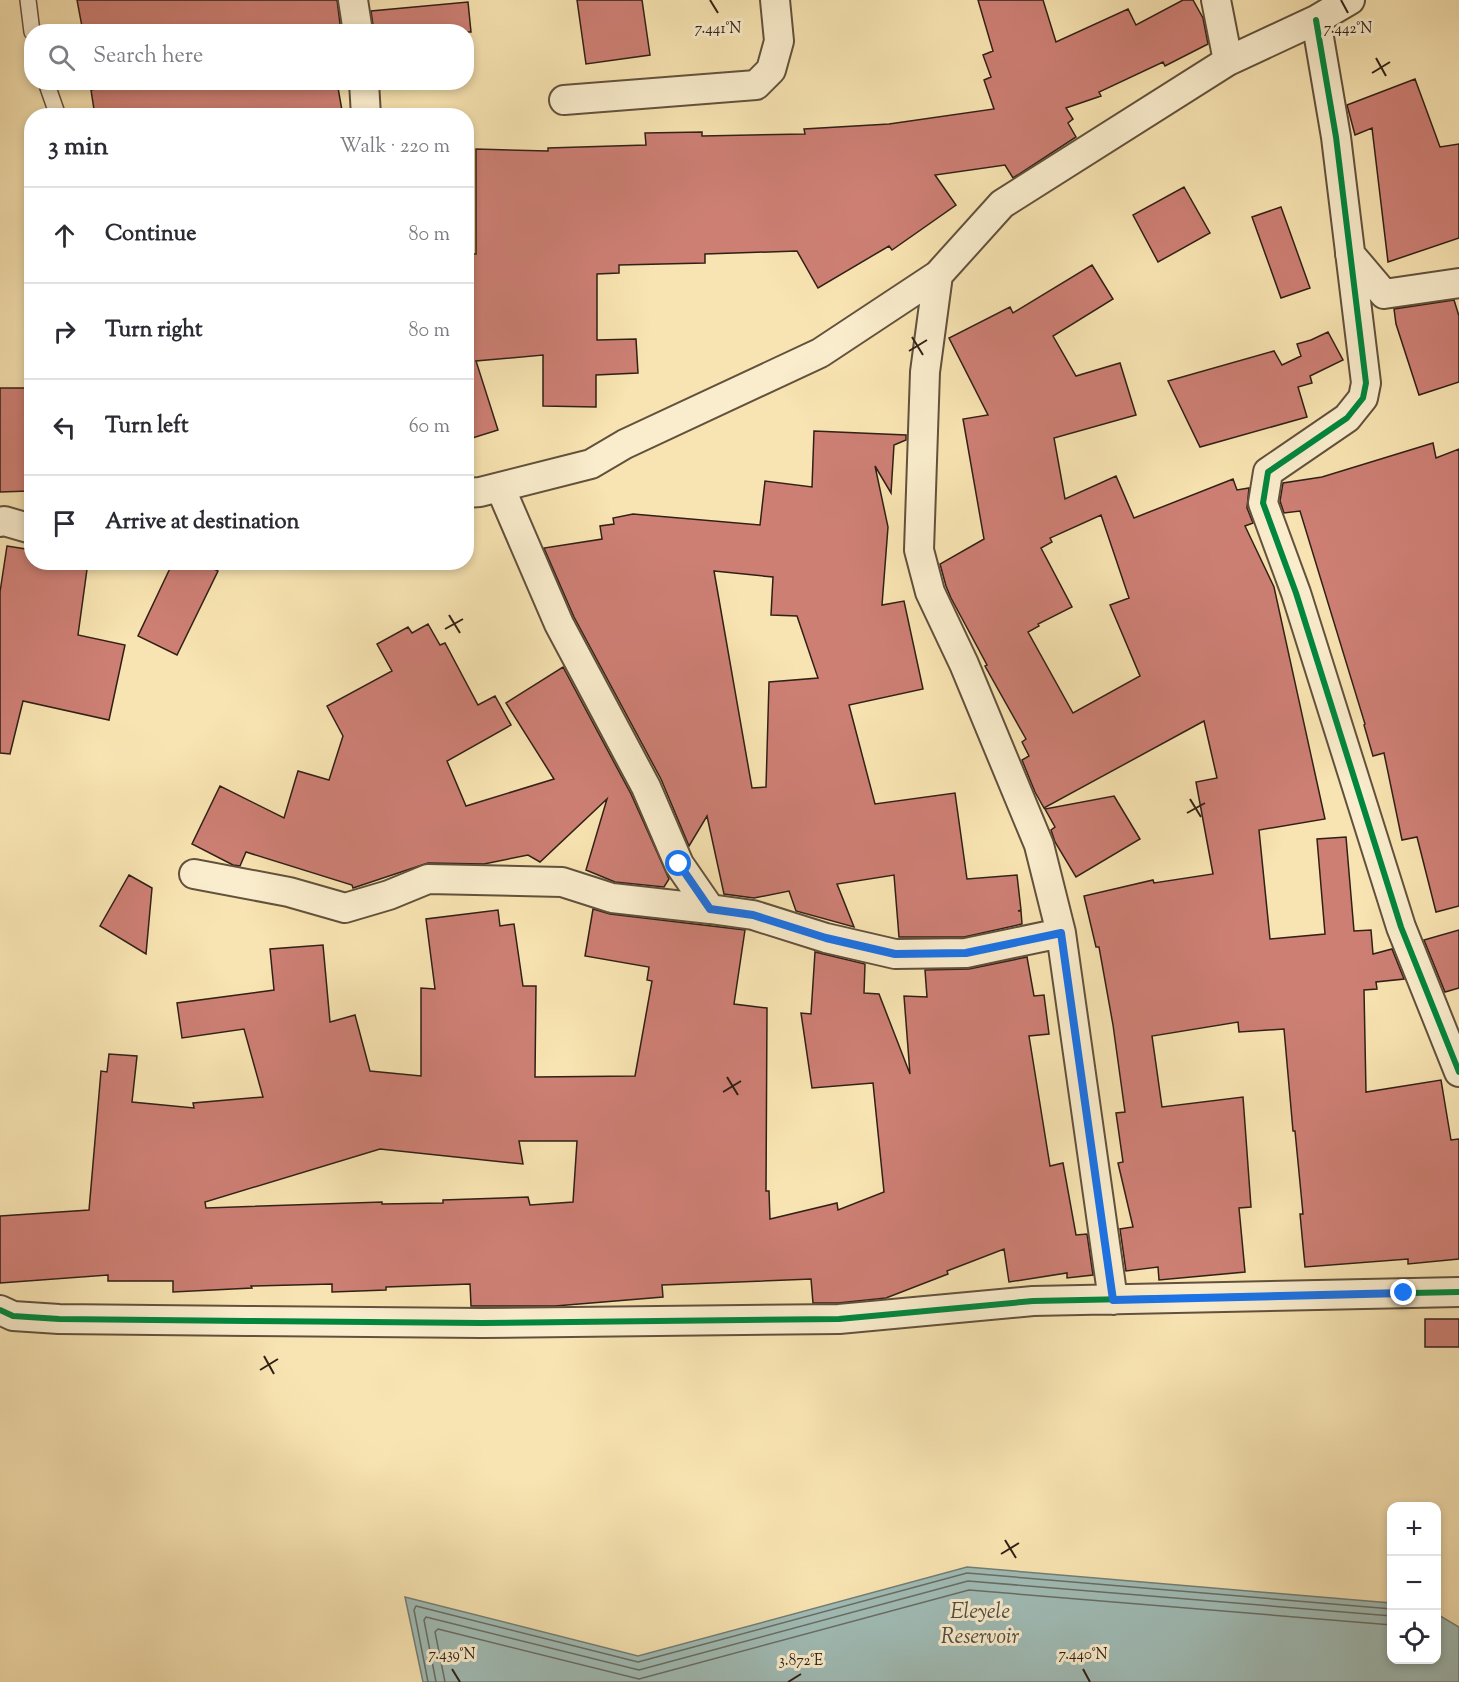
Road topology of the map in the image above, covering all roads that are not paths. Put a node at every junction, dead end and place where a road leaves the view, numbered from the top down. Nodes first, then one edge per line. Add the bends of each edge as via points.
1 (28, 0) edge
2 (353, 0) edge
3 (775, 0) edge
4 (1216, 0) edge
5 (1350, 0) edge
6 (1316, 20) junction
7 (31, 24) edge
8 (357, 24) edge
9 (1228, 61) junction
10 (49, 90) edge
11 (364, 90) edge
12 (564, 100) dead end
13 (55, 108) edge
14 (366, 108) edge
15 (1350, 254) junction
16 (938, 275) junction
17 (1459, 283) edge
18 (500, 487) junction
19 (474, 492) edge
20 (0, 522) edge
21 (24, 527) edge
22 (194, 874) dead end
23 (710, 909) junction
24 (1061, 933) junction
25 (1459, 1072) edge
26 (1459, 1292) edge
27 (1113, 1300) junction
28 (3, 1315) edge

1 - 7 lane
2 - 8 street
3 - 12 street via 779,41 771,70 756,86
4 - 9 street
5 - 6 street
6 - 9 street
6 - 15 street
9 - 16 street via 1002,204
10 - 13 lane
11 - 14 street
15 - 17 street via 1384,294
15 - 25 street via 1366,383 1364,398 1347,418 1268,472 1263,503 1296,593 1401,927
16 - 18 street via 820,353 625,444 591,464
16 - 24 street via 925,372 919,550 930,592 1039,845
18 - 19 street
18 - 23 street via 559,624 646,787 679,864
20 - 21 street
22 - 23 street via 289,892 345,908 428,879 562,882 612,898
23 - 24 street via 753,915 895,954 966,953
24 - 27 street
26 - 27 street
27 - 28 street via 1033,1301 839,1319 470,1323 59,1319

